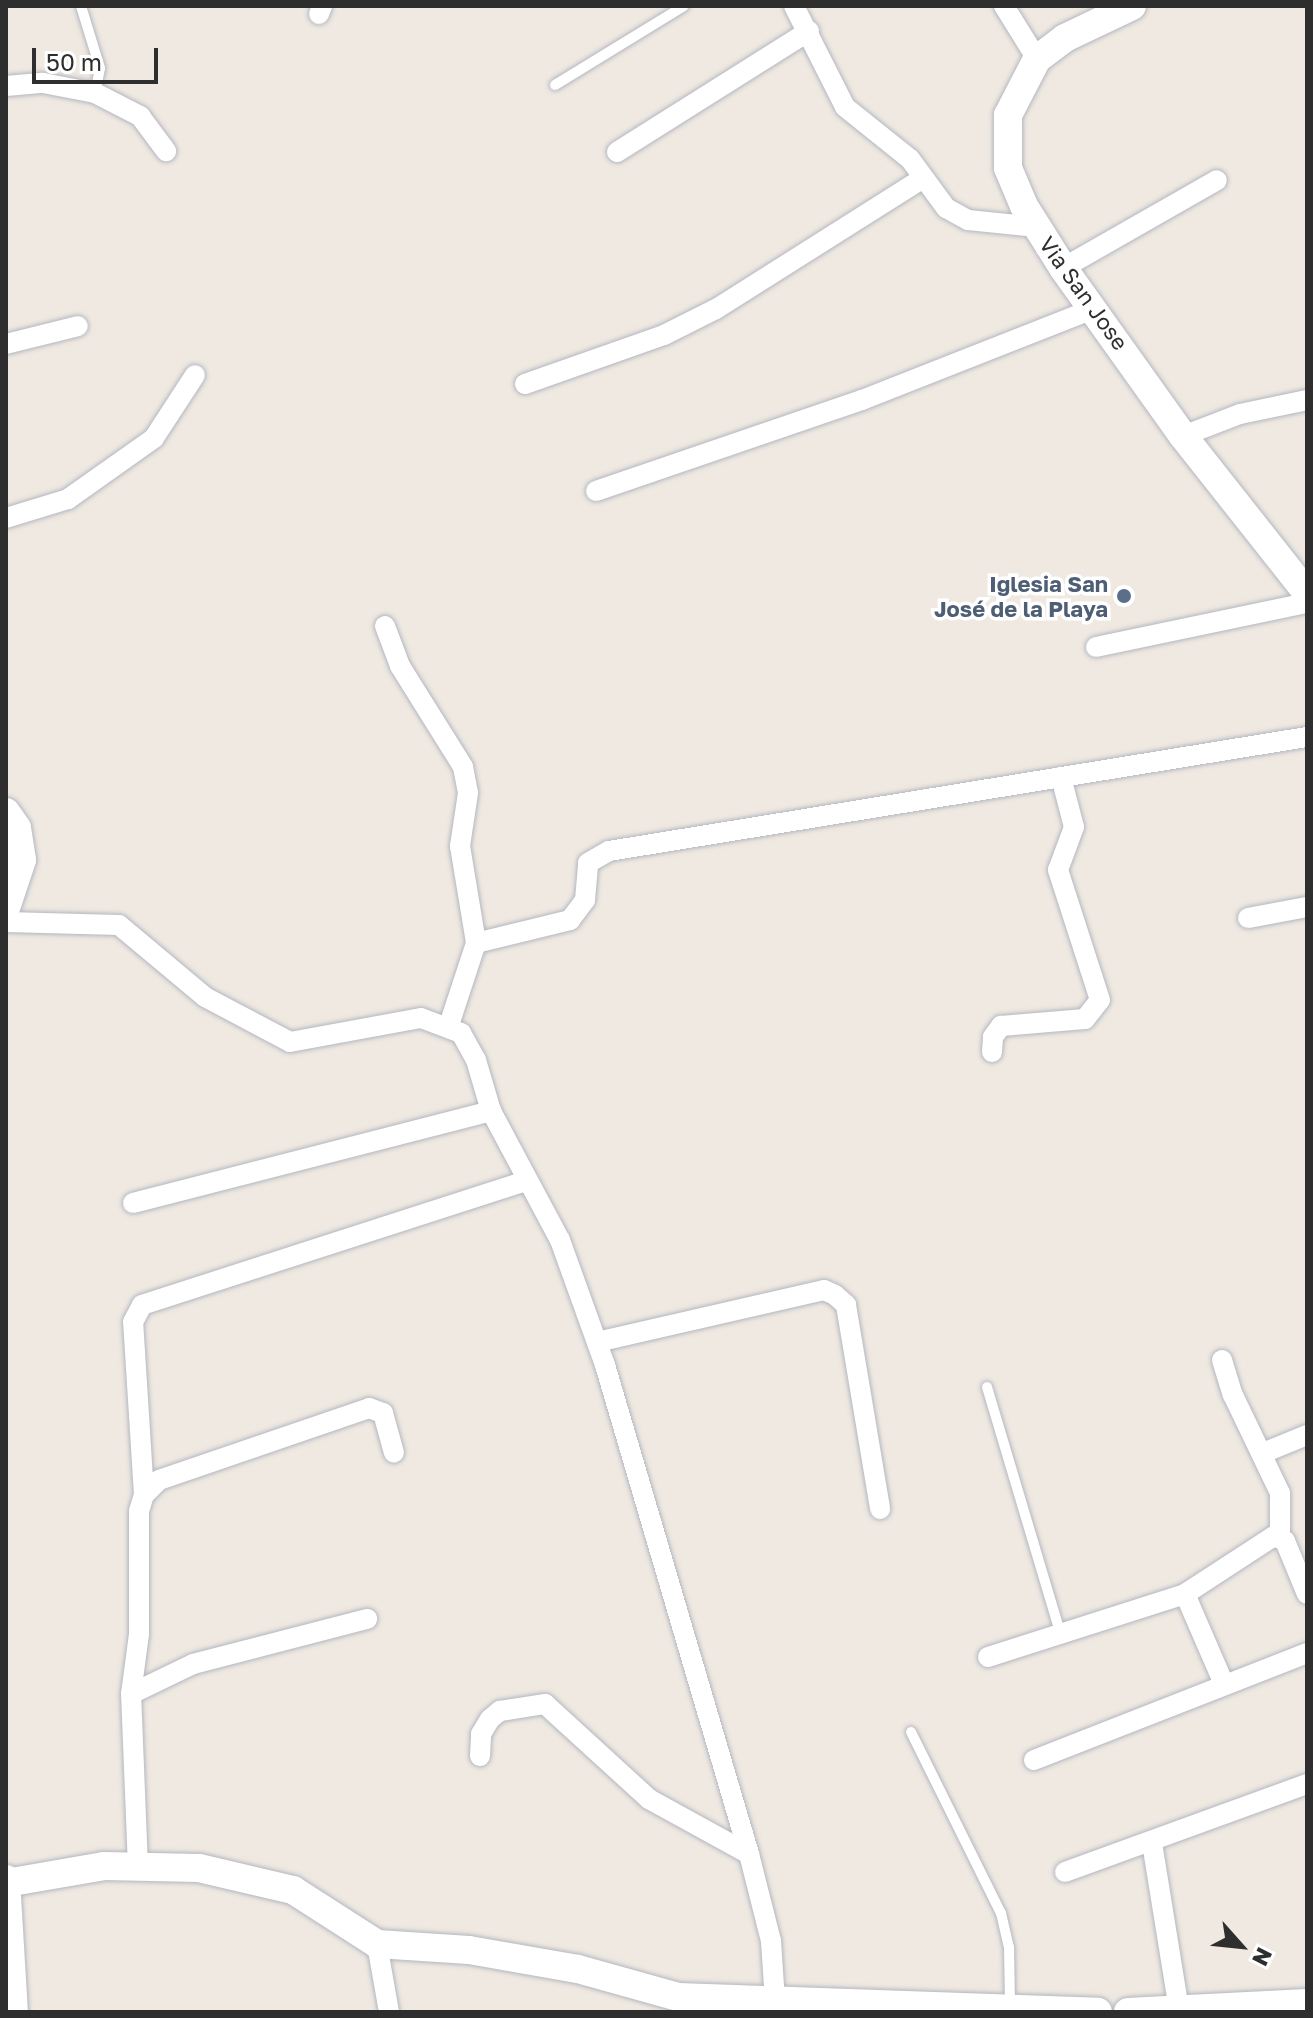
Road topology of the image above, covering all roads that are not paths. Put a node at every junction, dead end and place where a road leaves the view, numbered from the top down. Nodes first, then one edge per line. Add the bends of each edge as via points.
1 (81, 6) edge
2 (684, 6) edge
3 (794, 6) edge
4 (1004, 6) edge
5 (1132, 6) edge
6 (809, 31) junction
7 (1037, 59) junction
8 (555, 85) dead end
9 (6, 86) edge
10 (95, 93) junction
11 (166, 151) dead end
12 (617, 152) dead end
13 (923, 178) junction
14 (1217, 180) dead end
15 (1037, 227) junction
16 (1063, 268) junction
17 (1095, 308) junction
18 (78, 326) dead end
19 (6, 344) edge
20 (195, 375) dead end
21 (525, 384) dead end
22 (1307, 400) edge
23 (1183, 436) junction
24 (596, 491) dead end
25 (6, 518) edge
26 (1307, 593) edge
27 (1307, 603) edge
28 (385, 626) dead end
29 (1096, 647) dead end
30 (1307, 737) edge
31 (1061, 777) junction
32 (6, 812) edge
33 (1307, 907) edge
34 (6, 908) edge
35 (1248, 918) dead end
36 (6, 922) edge
37 (476, 943) junction
38 (449, 1025) junction
39 (992, 1052) dead end
40 (491, 1111) junction
41 (526, 1181) junction
42 (133, 1203) dead end
43 (597, 1342) junction
44 (1222, 1360) dead end
45 (987, 1387) dead end
46 (1307, 1435) edge
47 (394, 1453) dead end
48 (1263, 1453) junction
49 (144, 1495) junction
50 (880, 1509) dead end
51 (1280, 1536) junction
52 (1301, 1566) edge
53 (1185, 1594) junction
54 (1307, 1594) edge
55 (367, 1619) dead end
56 (1061, 1636) junction
57 (1307, 1653) edge
58 (988, 1657) dead end
59 (1223, 1682) junction
60 (131, 1694) junction
61 (911, 1732) dead end
62 (480, 1756) dead end
63 (1034, 1760) dead end
64 (1307, 1784) edge
65 (1152, 1843) junction
66 (749, 1854) junction
67 (138, 1867) junction
68 (1065, 1872) dead end
69 (7, 1882) edge
70 (377, 1944) junction
71 (775, 2001) junction
72 (1302, 2006) edge
73 (1010, 2009) junction
74 (1179, 2009) junction
75 (14, 2012) edge
76 (389, 2012) edge
77 (1098, 2012) edge
78 (1128, 2012) edge

1 - 10 lane via 100,68
2 - 8 lane
3 - 6 street
4 - 7 street
5 - 7 street, Via San Jose via 1065,38
6 - 12 street
6 - 13 street via 845,107 897,146
7 - 15 street, Via San Jose via 1016,90 1006,140 1008,168
9 - 10 street via 43,83
10 - 11 street via 140,116
13 - 15 street via 946,208 968,220
13 - 21 street via 716,309 664,335
14 - 16 street
15 - 16 street, Via San Jose
16 - 17 street, Via San Jose
17 - 23 street, Via San Jose
17 - 24 street via 862,400
18 - 19 street
20 - 25 street via 154,438 68,499
22 - 23 street via 1240,414
23 - 26 street, Via San Jose
27 - 29 street
28 - 37 street via 400,666 463,767 468,793 460,846
30 - 31 street
31 - 37 street via 609,851 588,863 585,900 570,920
31 - 39 street via 1074,827 1058,870 1100,1000 1085,1019 1001,1026
32 - 34 street via 17,828 22,860
33 - 35 street
36 - 38 street via 119,925 205,997 290,1042 399,1020 421,1018
37 - 38 street
38 - 40 street via 461,1033 476,1060
40 - 41 street
40 - 42 street
41 - 43 street via 560,1240
41 - 49 street via 142,1305 133,1322
43 - 50 street via 824,1290 835,1295 846,1305
43 - 66 street
44 - 48 street via 1233,1395
45 - 56 lane
46 - 48 street
47 - 49 street via 383,1413 369,1408 159,1480
48 - 51 street via 1280,1493
49 - 60 street via 139,1511 139,1634
51 - 52 street
51 - 53 street
52 - 54 street
53 - 56 street
53 - 59 street
55 - 60 street via 193,1664
56 - 58 street
57 - 59 street
59 - 63 street
60 - 67 street
61 - 73 lane via 1001,1913 1009,1947
62 - 66 street via 481,1734 500,1711 545,1704 649,1799
64 - 65 street
65 - 68 street
65 - 74 street
66 - 71 street via 771,1941
67 - 69 street via 104,1866
67 - 70 street via 199,1868 293,1890
69 - 75 street
70 - 71 street via 469,1950 578,1969 678,1997
70 - 76 street
71 - 73 street
72 - 74 street
73 - 77 street
74 - 78 street

